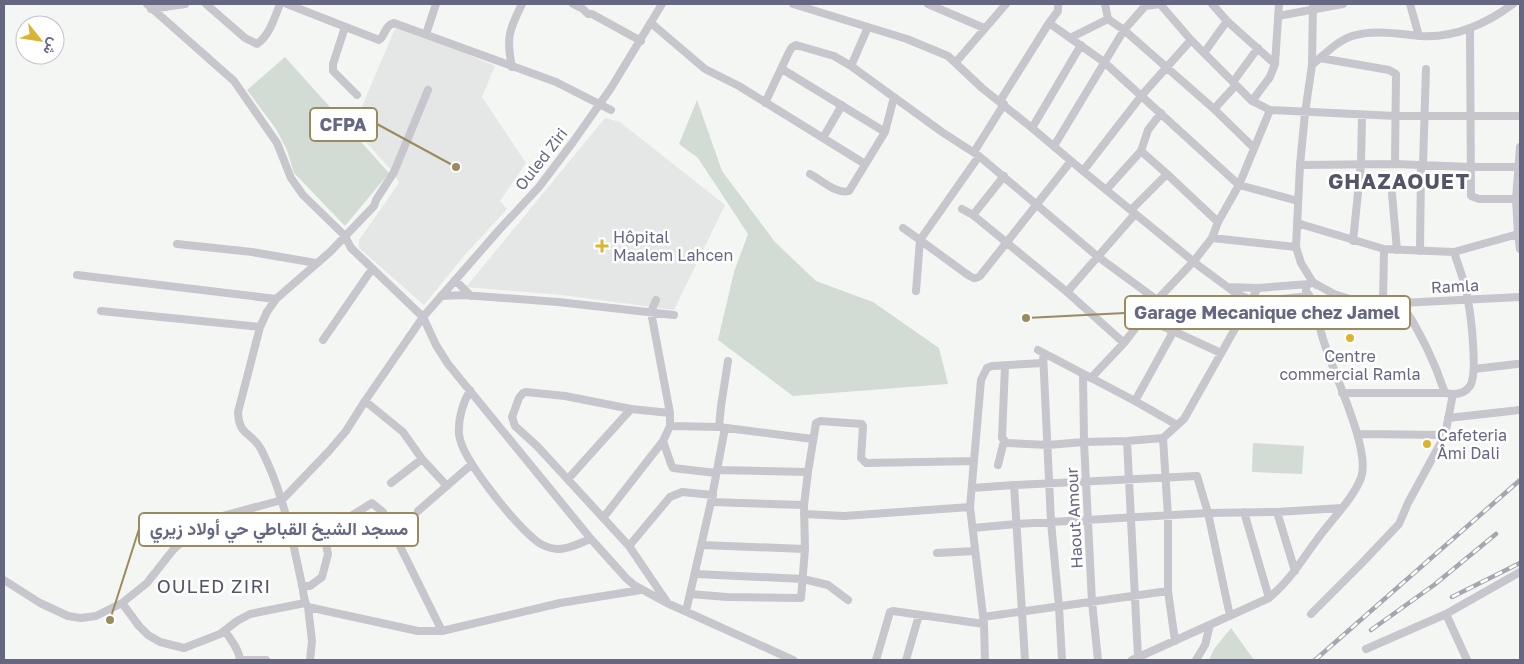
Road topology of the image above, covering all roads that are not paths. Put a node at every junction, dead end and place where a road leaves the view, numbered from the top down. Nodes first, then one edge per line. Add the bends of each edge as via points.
1 (185, 4) edge
2 (206, 4) edge
3 (280, 4) edge
4 (287, 4) edge
5 (436, 4) edge
6 (522, 4) edge
7 (573, 4) edge
8 (662, 4) edge
9 (793, 4) edge
10 (928, 4) edge
11 (1006, 4) edge
12 (1058, 4) edge
13 (1105, 4) edge
14 (1160, 4) edge
15 (1164, 4) edge
16 (1212, 4) edge
17 (1279, 4) edge
18 (1343, 4) edge
19 (1410, 4) edge
20 (1511, 4) edge
21 (1145, 5) edge
22 (149, 6) edge
23 (1313, 6) edge
24 (1278, 16) junction
25 (1108, 18) junction
26 (1227, 21) junction
27 (651, 23) junction
28 (1050, 23) junction
29 (868, 27) junction
30 (345, 28) junction
31 (984, 28) junction
32 (1470, 29) junction
33 (1124, 30) junction
34 (426, 34) junction
35 (1419, 36) junction
36 (1070, 38) junction
37 (1191, 40) junction
38 (641, 42) junction
39 (1081, 45) junction
40 (1258, 48) junction
41 (1204, 53) junction
42 (1320, 58) junction
43 (956, 62) junction
44 (1104, 62) junction
45 (1275, 64) junction
46 (1312, 65) junction
47 (851, 66) junction
48 (512, 67) junction
49 (1166, 67) junction
50 (782, 69) junction
51 (1426, 69) dead end
52 (1235, 84) junction
53 (428, 90) dead end
54 (1142, 95) junction
55 (357, 96) dead end
56 (894, 97) junction
57 (1252, 101) junction
58 (765, 103) junction
59 (1002, 103) junction
60 (599, 104) junction
61 (842, 105) junction
62 (1214, 109) junction
63 (611, 110) dead end
64 (1270, 110) junction
65 (1161, 113) junction
66 (1305, 113) junction
67 (1362, 115) junction
68 (1424, 115) junction
69 (1396, 116) junction
70 (1520, 116) edge
71 (1472, 117) junction
72 (1032, 128) junction
73 (885, 132) junction
74 (823, 138) junction
75 (1054, 146) junction
76 (1520, 147) edge
77 (1254, 148) junction
78 (1141, 151) junction
79 (977, 154) junction
80 (1071, 161) junction
81 (865, 164) junction
82 (1300, 164) junction
83 (1361, 164) junction
84 (1395, 164) junction
85 (1422, 165) junction
86 (1470, 167) junction
87 (1519, 168) edge
88 (1083, 171) junction
89 (810, 174) dead end
90 (1167, 174) junction
91 (1004, 176) junction
92 (1239, 185) junction
93 (1106, 190) junction
94 (1392, 194) dead end
95 (1516, 200) junction
96 (1298, 201) junction
97 (1038, 204) junction
98 (962, 209) dead end
99 (1133, 212) junction
100 (973, 215) junction
101 (1218, 222) junction
102 (1297, 223) junction
103 (903, 228) dead end
104 (1518, 234) junction
105 (345, 236) junction
106 (1212, 238) junction
107 (920, 240) junction
108 (1352, 241) junction
109 (1007, 243) junction
110 (177, 244) dead end
111 (1296, 247) junction
112 (1384, 249) junction
113 (1520, 249) edge
114 (1397, 250) junction
115 (1420, 251) junction
116 (1454, 252) junction
117 (1097, 256) junction
118 (1194, 261) junction
119 (316, 264) junction
120 (372, 269) junction
121 (77, 275) dead end
122 (455, 280) junction
123 (1312, 283) junction
124 (1228, 287) junction
125 (1258, 288) junction
126 (916, 291) dead end
127 (1067, 292) junction
128 (1334, 294) junction
129 (441, 296) junction
130 (471, 296) junction
131 (1309, 296) junction
132 (1520, 298) edge
133 (276, 299) junction
134 (1468, 299) junction
135 (656, 300) dead end
136 (1157, 300) junction
137 (1251, 300) junction
138 (1361, 302) junction
139 (1383, 303) junction
140 (1401, 303) junction
141 (1336, 306) junction
142 (1320, 310) junction
143 (101, 311) dead end
144 (651, 312) junction
145 (674, 315) dead end
146 (423, 317) junction
147 (1144, 319) junction
148 (260, 327) junction
149 (1171, 330) junction
150 (323, 340) dead end
151 (1124, 343) junction
152 (1221, 353) junction
153 (728, 361) dead end
154 (1043, 363) junction
155 (1518, 364) dead end
156 (1005, 366) junction
157 (1474, 369) junction
158 (1087, 376) junction
159 (470, 390) junction
160 (1342, 393) junction
161 (1449, 394) junction
162 (1135, 400) junction
163 (365, 401) junction
164 (631, 409) junction
165 (1520, 410) edge
166 (670, 413) junction
167 (1448, 418) junction
168 (1178, 425) junction
169 (670, 426) junction
170 (722, 428) junction
171 (1358, 434) junction
172 (1445, 435) junction
173 (1163, 438) junction
174 (813, 439) junction
175 (663, 441) junction
176 (1004, 441) junction
177 (1127, 441) junction
178 (1084, 442) junction
179 (1048, 446) junction
180 (422, 459) junction
181 (974, 461) junction
182 (472, 464) junction
183 (998, 465) dead end
184 (716, 472) junction
185 (808, 472) junction
186 (1165, 477) junction
187 (1129, 478) junction
188 (568, 479) junction
189 (1086, 482) junction
190 (391, 483) dead end
191 (1049, 483) junction
192 (1014, 485) junction
193 (447, 486) junction
194 (972, 488) junction
195 (712, 498) junction
196 (282, 500) junction
197 (804, 505) junction
198 (970, 507) junction
199 (1342, 508) junction
200 (418, 512) dead end
201 (1244, 512) junction
202 (1277, 512) junction
203 (1208, 513) junction
204 (804, 514) junction
205 (1168, 516) junction
206 (1131, 517) junction
207 (603, 518) junction
208 (1088, 520) junction
209 (1051, 522) junction
210 (1016, 524) junction
211 (973, 528) junction
212 (591, 538) junction
213 (702, 545) junction
214 (629, 546) junction
215 (805, 548) junction
216 (976, 551) junction
217 (937, 553) dead end
218 (1295, 571) junction
219 (1520, 572) edge
220 (696, 574) junction
221 (803, 579) junction
222 (4, 580) edge
223 (302, 586) junction
224 (642, 590) junction
225 (1168, 591) junction
226 (690, 594) junction
227 (1135, 596) junction
228 (1269, 598) junction
229 (848, 600) dead end
230 (122, 602) junction
231 (1092, 602) junction
232 (667, 603) junction
233 (306, 605) junction
234 (1059, 607) junction
235 (686, 611) junction
236 (1021, 612) junction
237 (1311, 614) dead end
238 (1446, 614) junction
239 (918, 615) junction
240 (1230, 616) junction
241 (984, 620) junction
242 (1210, 625) junction
243 (225, 631) junction
244 (442, 631) junction
245 (1175, 641) junction
246 (1366, 649) dead end
247 (1135, 659) edge
248 (240, 660) edge
249 (266, 660) edge
250 (310, 660) edge
251 (793, 660) edge
252 (876, 660) edge
253 (906, 660) edge
254 (985, 660) edge
255 (1025, 660) edge
256 (1062, 660) edge
257 (1098, 660) edge
258 (1196, 660) edge
259 (1467, 660) edge

1 - 22 street
2 - 3 street via 245,38 257,44 272,24
4 - 30 street
5 - 34 street
6 - 48 street via 508,37
7 - 38 street
8 - 27 street, Ouled Ziri
9 - 29 street
10 - 31 street
11 - 31 street
12 - 28 street via 1058,11
13 - 25 street
14 - 15 street
14 - 21 street
14 - 37 street
16 - 26 street
17 - 24 street
18 - 23 street
19 - 35 street
20 - 32 street
21 - 33 street
22 - 105 street via 234,81 277,143 291,178
23 - 24 street
23 - 46 street
24 - 45 street
25 - 33 street
25 - 36 street
26 - 40 street
26 - 41 street
27 - 38 street, Ouled Ziri
27 - 58 street via 705,68
28 - 36 street
28 - 59 street
29 - 43 street via 933,48
29 - 47 street
30 - 34 street via 379,40 394,23
30 - 55 street via 333,64 334,71
31 - 43 street
32 - 35 street
32 - 71 street
33 - 44 street
33 - 49 street
34 - 48 street
35 - 42 street via 1385,33 1353,36
36 - 39 street
37 - 41 street
37 - 49 street
38 - 60 street, Ouled Ziri
39 - 44 street
39 - 72 street
40 - 45 street
40 - 52 street
41 - 52 street
42 - 46 street
42 - 69 street via 1394,72
43 - 59 street
44 - 54 street
44 - 75 street
45 - 57 street via 1270,77
46 - 66 street
47 - 50 street via 834,56 796,45 789,52
47 - 56 street
48 - 60 street via 556,82
49 - 54 street
49 - 62 street
50 - 58 street
50 - 61 street
51 - 68 street
52 - 57 street
52 - 62 street
53 - 105 street via 394,172 374,206
54 - 65 street
54 - 88 street
56 - 73 street
56 - 79 street
57 - 64 street
58 - 74 street
59 - 72 street
59 - 79 street
60 - 63 street
60 - 122 street, Ouled Ziri via 539,187
61 - 73 street
61 - 74 street
62 - 77 street
64 - 66 street
64 - 77 street
65 - 78 street via 1148,130
65 - 92 street
66 - 67 street
66 - 82 street
67 - 69 street
67 - 83 street
68 - 69 street
68 - 71 street
68 - 85 street
69 - 84 street
70 - 71 street
71 - 86 street
72 - 75 street
73 - 81 street
74 - 81 street
75 - 80 street
76 - 87 street
77 - 92 street
78 - 90 street
78 - 93 street
79 - 91 street
79 - 107 street
80 - 88 street
80 - 97 street
81 - 89 street via 847,192 837,190
82 - 83 street
82 - 96 street
83 - 84 street
83 - 108 street
84 - 85 street
85 - 86 street
85 - 115 street
86 - 87 street
86 - 95 street via 1473,197
87 - 95 street
88 - 93 street
90 - 99 street
90 - 101 street
91 - 97 street
91 - 100 street
92 - 96 street
92 - 101 street
93 - 99 street
94 - 114 street
95 - 104 street
96 - 102 street
97 - 109 street
97 - 117 street
98 - 100 street
99 - 117 street
99 - 118 street
100 - 109 street
101 - 106 street
102 - 108 street
102 - 111 street
103 - 107 street
104 - 113 street
104 - 116 street
105 - 119 street
105 - 120 street via 351,248
106 - 111 street
106 - 118 street
107 - 109 street via 974,279
107 - 126 street
108 - 112 street
109 - 127 street
110 - 119 street via 252,252
111 - 123 street
112 - 114 street
112 - 139 street
114 - 115 street
115 - 116 street
116 - 134 street
117 - 127 street
117 - 136 street
118 - 124 street
118 - 136 street
119 - 133 street
120 - 146 street
120 - 150 street
121 - 133 street
122 - 129 street, Ouled Ziri
122 - 130 street
123 - 125 street
123 - 128 street
123 - 131 street via 1306,289
124 - 125 street
124 - 137 street
125 - 137 street
127 - 151 street
128 - 138 street
128 - 141 street
129 - 130 street
129 - 146 street, Ouled Ziri
130 - 144 street
131 - 137 street
131 - 142 street
132 - 134 street, Ramla
133 - 148 street
134 - 140 street, Ramla
134 - 157 street
135 - 144 street
136 - 147 street
137 - 152 street
138 - 139 street, Ramla
138 - 141 street
139 - 140 street, Ramla
140 - 161 street via 1416,324
141 - 142 street via 1328,312
142 - 160 street via 1321,332
143 - 148 street
144 - 145 street
144 - 166 street
146 - 159 street via 448,364
146 - 163 street, Ouled Ziri
147 - 149 street
147 - 151 street
148 - 196 street via 238,412 239,423 260,447
149 - 152 street
149 - 162 street via 1172,336
151 - 158 street
152 - 168 street
153 - 170 street via 720,406
154 - 156 street
154 - 158 street via 1041,351
154 - 179 street
155 - 157 street
156 - 176 street
156 - 181 street via 987,368 981,380
157 - 161 street via 1470,386 1460,394
158 - 162 street
158 - 178 street, Haout Amour
159 - 182 street via 464,401 459,435
159 - 212 street
160 - 161 street
160 - 171 street
161 - 167 street
162 - 168 street
163 - 180 street via 403,432
163 - 196 street, Ouled Ziri via 346,431
164 - 166 street
164 - 188 street
164 - 188 street via 565,396 523,393 512,417 513,422
165 - 167 street
166 - 169 street
167 - 172 street
168 - 173 street
169 - 170 street
169 - 175 street
170 - 174 street
170 - 184 street
171 - 172 street
171 - 199 street via 1362,473
172 - 237 street via 1399,524
173 - 177 street
173 - 186 street
174 - 181 street via 818,422 859,423 863,426 861,458 866,464
174 - 185 street
175 - 184 street via 673,468
175 - 207 street
176 - 179 street
176 - 183 street
177 - 178 street
177 - 187 street
178 - 179 street
178 - 189 street, Haout Amour
179 - 191 street
180 - 190 street
180 - 193 street
181 - 194 street
182 - 193 street
182 - 212 street via 508,513 542,545 562,549
184 - 185 street
184 - 195 street
185 - 197 street
186 - 187 street
186 - 203 street via 1198,477
186 - 205 street
187 - 189 street
187 - 206 street
188 - 207 street
189 - 191 street
189 - 208 street, Haout Amour
191 - 192 street
191 - 209 street
192 - 194 street
192 - 210 street
193 - 200 street
194 - 198 street
195 - 197 street
195 - 213 street
195 - 214 street via 682,492 670,497
196 - 223 street
196 - 230 street via 215,518 198,528 173,550 147,583
197 - 204 street
198 - 204 street via 844,516
198 - 211 street
199 - 202 street
199 - 218 street
201 - 202 street
201 - 203 street
201 - 228 street
202 - 218 street
203 - 205 street
203 - 240 street
204 - 215 street
205 - 206 street
205 - 225 street
206 - 208 street
206 - 227 street
207 - 214 street
208 - 209 street
208 - 231 street, Haout Amour
209 - 210 street
209 - 234 street
210 - 211 street
210 - 236 street
211 - 216 street
212 - 224 street via 626,578
213 - 215 street
213 - 220 street
214 - 232 street
215 - 221 street
216 - 217 street
216 - 241 street
218 - 228 street
219 - 238 street
220 - 221 street
220 - 226 street
221 - 226 street via 799,599
221 - 229 street via 828,585
222 - 230 street via 68,616 96,616
223 - 233 street
223 - 244 street via 310,586 322,577 328,554 325,532 372,504 383,512
224 - 232 street
224 - 244 street via 560,602
225 - 227 street
225 - 245 street
226 - 235 street
227 - 231 street
227 - 247 street
228 - 240 street
230 - 243 street via 139,626 172,647 199,644
231 - 234 street
231 - 257 street, Haout Amour
232 - 235 street
233 - 243 street via 250,614
233 - 244 street via 384,624
233 - 250 street via 312,641
234 - 236 street
234 - 256 street
235 - 251 street
236 - 241 street
236 - 255 street
238 - 246 street
238 - 259 street
239 - 241 street
239 - 252 street via 890,612
239 - 253 street
240 - 242 street
241 - 254 street
242 - 245 street
242 - 258 street via 1205,645
243 - 248 street
245 - 247 street
248 - 249 street

